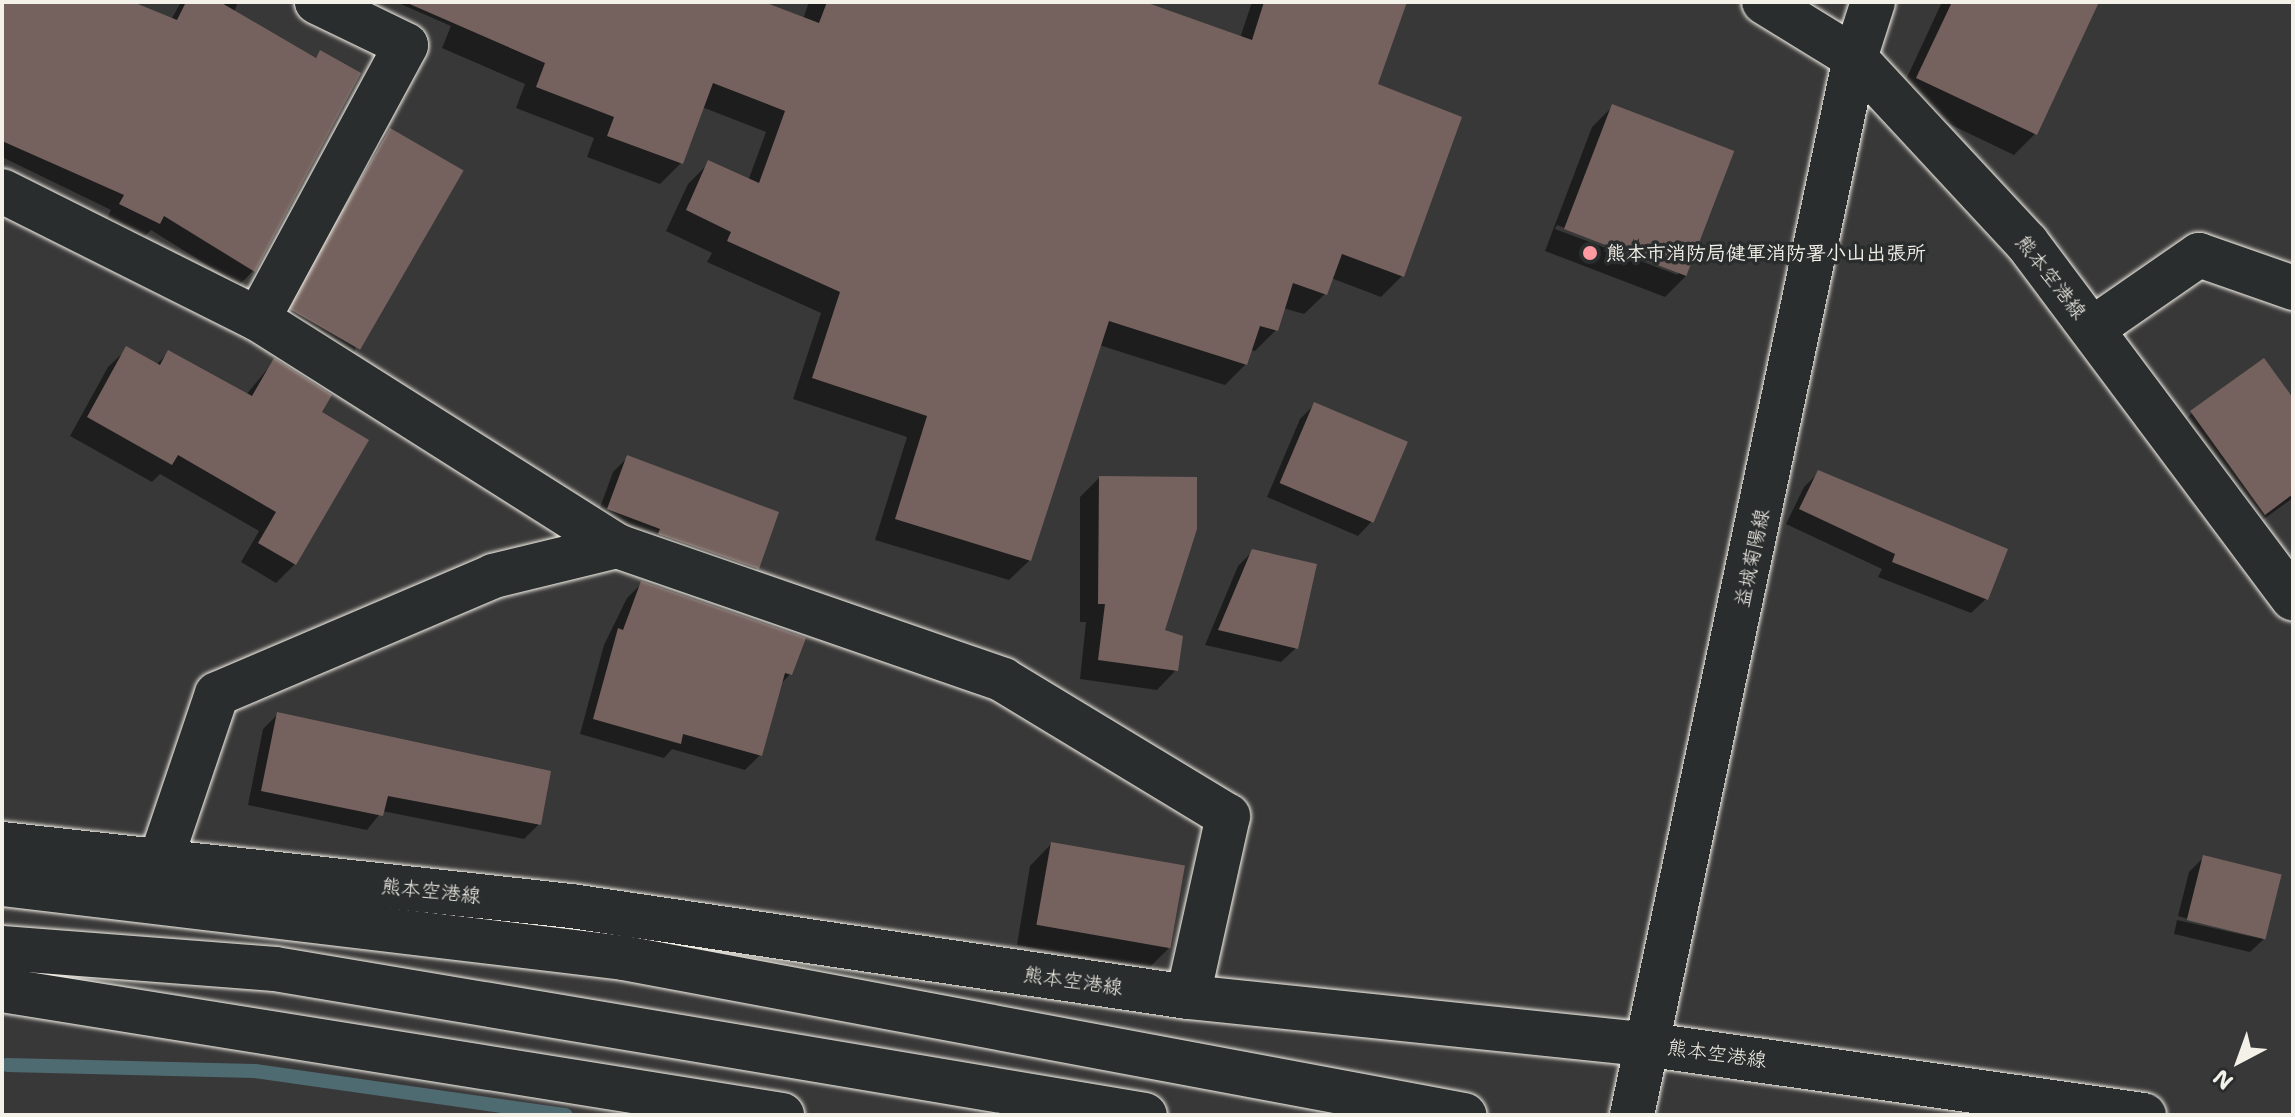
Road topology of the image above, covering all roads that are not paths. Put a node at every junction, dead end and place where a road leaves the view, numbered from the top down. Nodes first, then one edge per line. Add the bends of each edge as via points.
1 (317, 2) edge
2 (1764, 2) edge
3 (1873, 2) edge
4 (1855, 58) junction
5 (2, 191) edge
6 (2293, 288) edge
7 (258, 319) junction
8 (2092, 329) junction
9 (617, 546) junction
10 (2293, 598) edge
11 (2, 844) edge
12 (160, 862) junction
13 (9, 885) edge
14 (10, 948) edge
15 (2, 990) edge
16 (1188, 997) junction
17 (1651, 1045) junction
18 (782, 1115) edge
19 (1145, 1115) edge
20 (1464, 1115) edge
21 (1632, 1115) edge
22 (2144, 1115) edge

1 - 7 main road via 406,45
2 - 4 main road, 熊本空港線
3 - 4 main road, 益城菊陽線
4 - 8 main road, 熊本空港線 via 2027,243
4 - 17 main road, 益城菊陽線
5 - 7 main road
6 - 8 main road via 2199,255
7 - 9 main road
8 - 10 main road, 熊本空港線
9 - 12 main road via 493,576 217,694
9 - 16 main road via 1003,680 1228,816
11 - 12 main road, 熊本空港線
12 - 16 main road, 熊本空港線 via 571,906
13 - 20 main road via 624,958
14 - 19 main road via 275,969
15 - 18 main road
16 - 17 main road, 熊本空港線
17 - 21 main road, 益城菊陽線
17 - 22 main road, 熊本空港線

